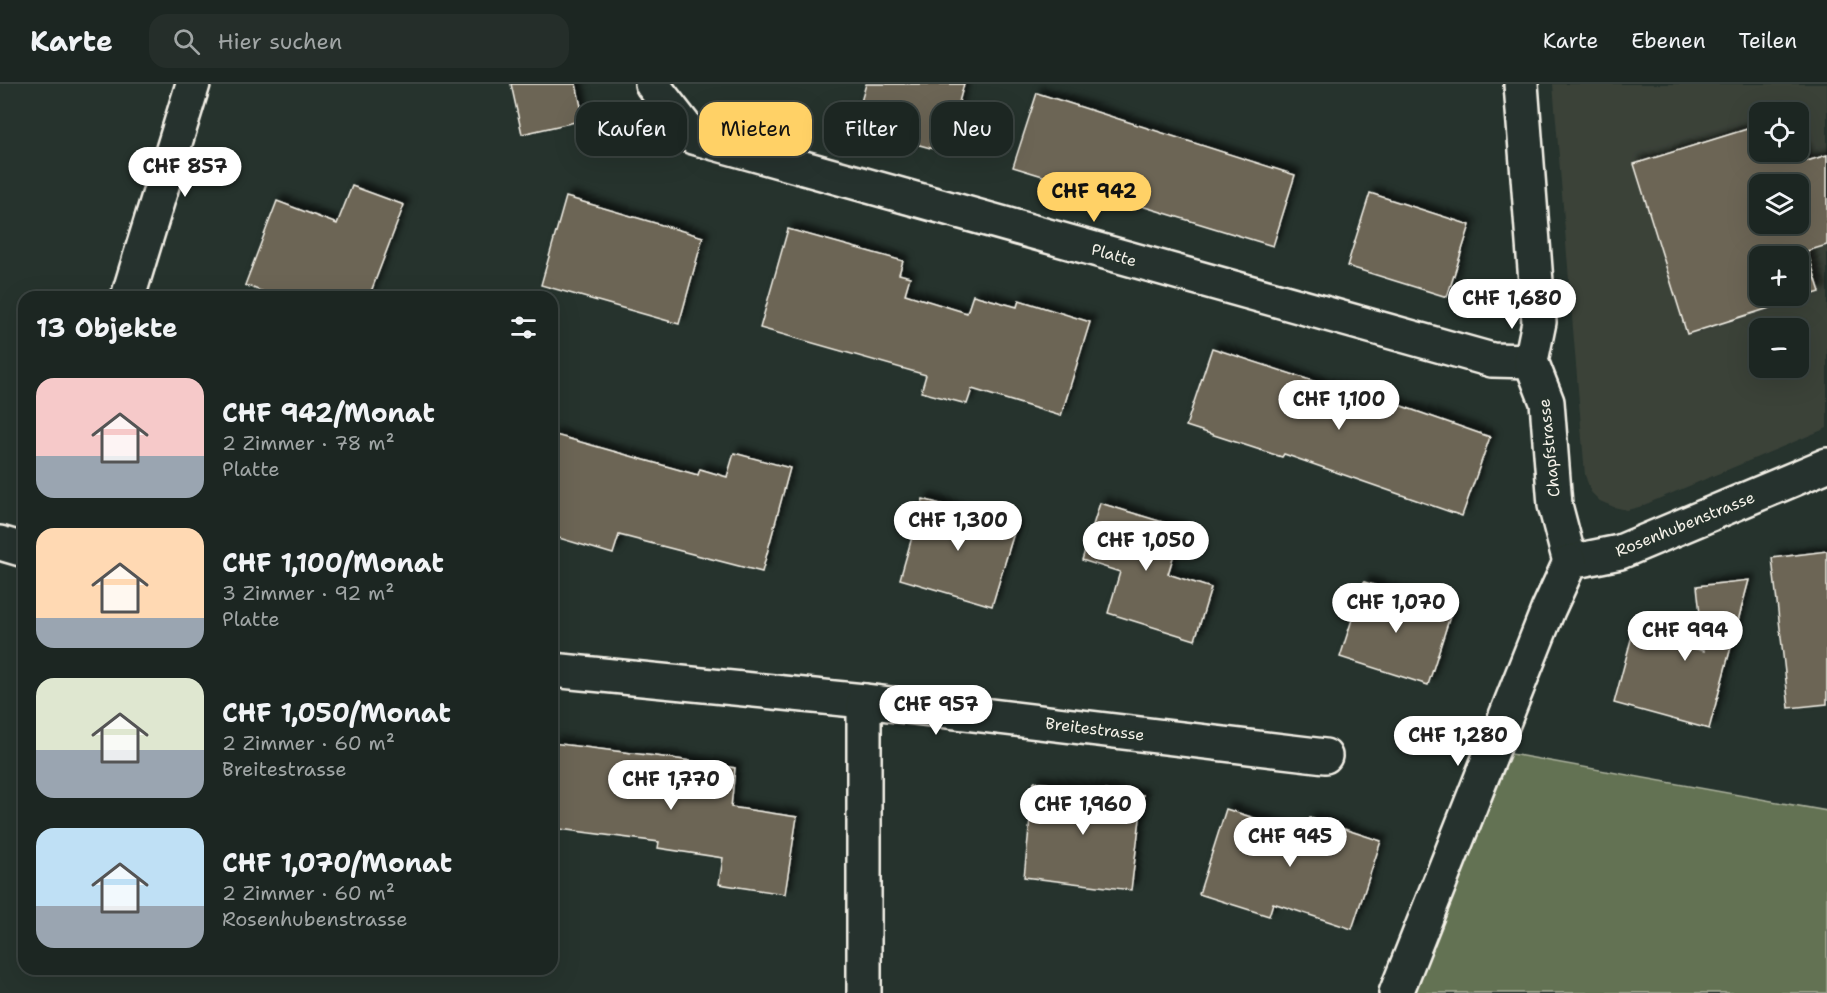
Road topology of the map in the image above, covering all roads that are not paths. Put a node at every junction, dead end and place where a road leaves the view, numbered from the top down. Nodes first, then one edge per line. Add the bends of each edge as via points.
1 (193, 84) edge
2 (652, 84) edge
3 (1521, 84) edge
4 (130, 291) edge
5 (1531, 362) junction
6 (1827, 465) edge
7 (0, 543) edge
8 (18, 548) edge
9 (1570, 562) junction
10 (558, 671) edge
11 (864, 701) junction
12 (1325, 756) dead end
13 (864, 993) edge
14 (1396, 993) edge

1 - 4 street
2 - 5 street, Platte via 693,137 1492,360
3 - 5 street via 1539,322
5 - 9 street, Chapfstrasse via 1547,402 1555,505
6 - 9 street, Rosenhubenstrasse via 1620,552
7 - 8 street
9 - 14 street
10 - 11 street, Breitestrasse
11 - 12 street, Breitestrasse
11 - 13 street

